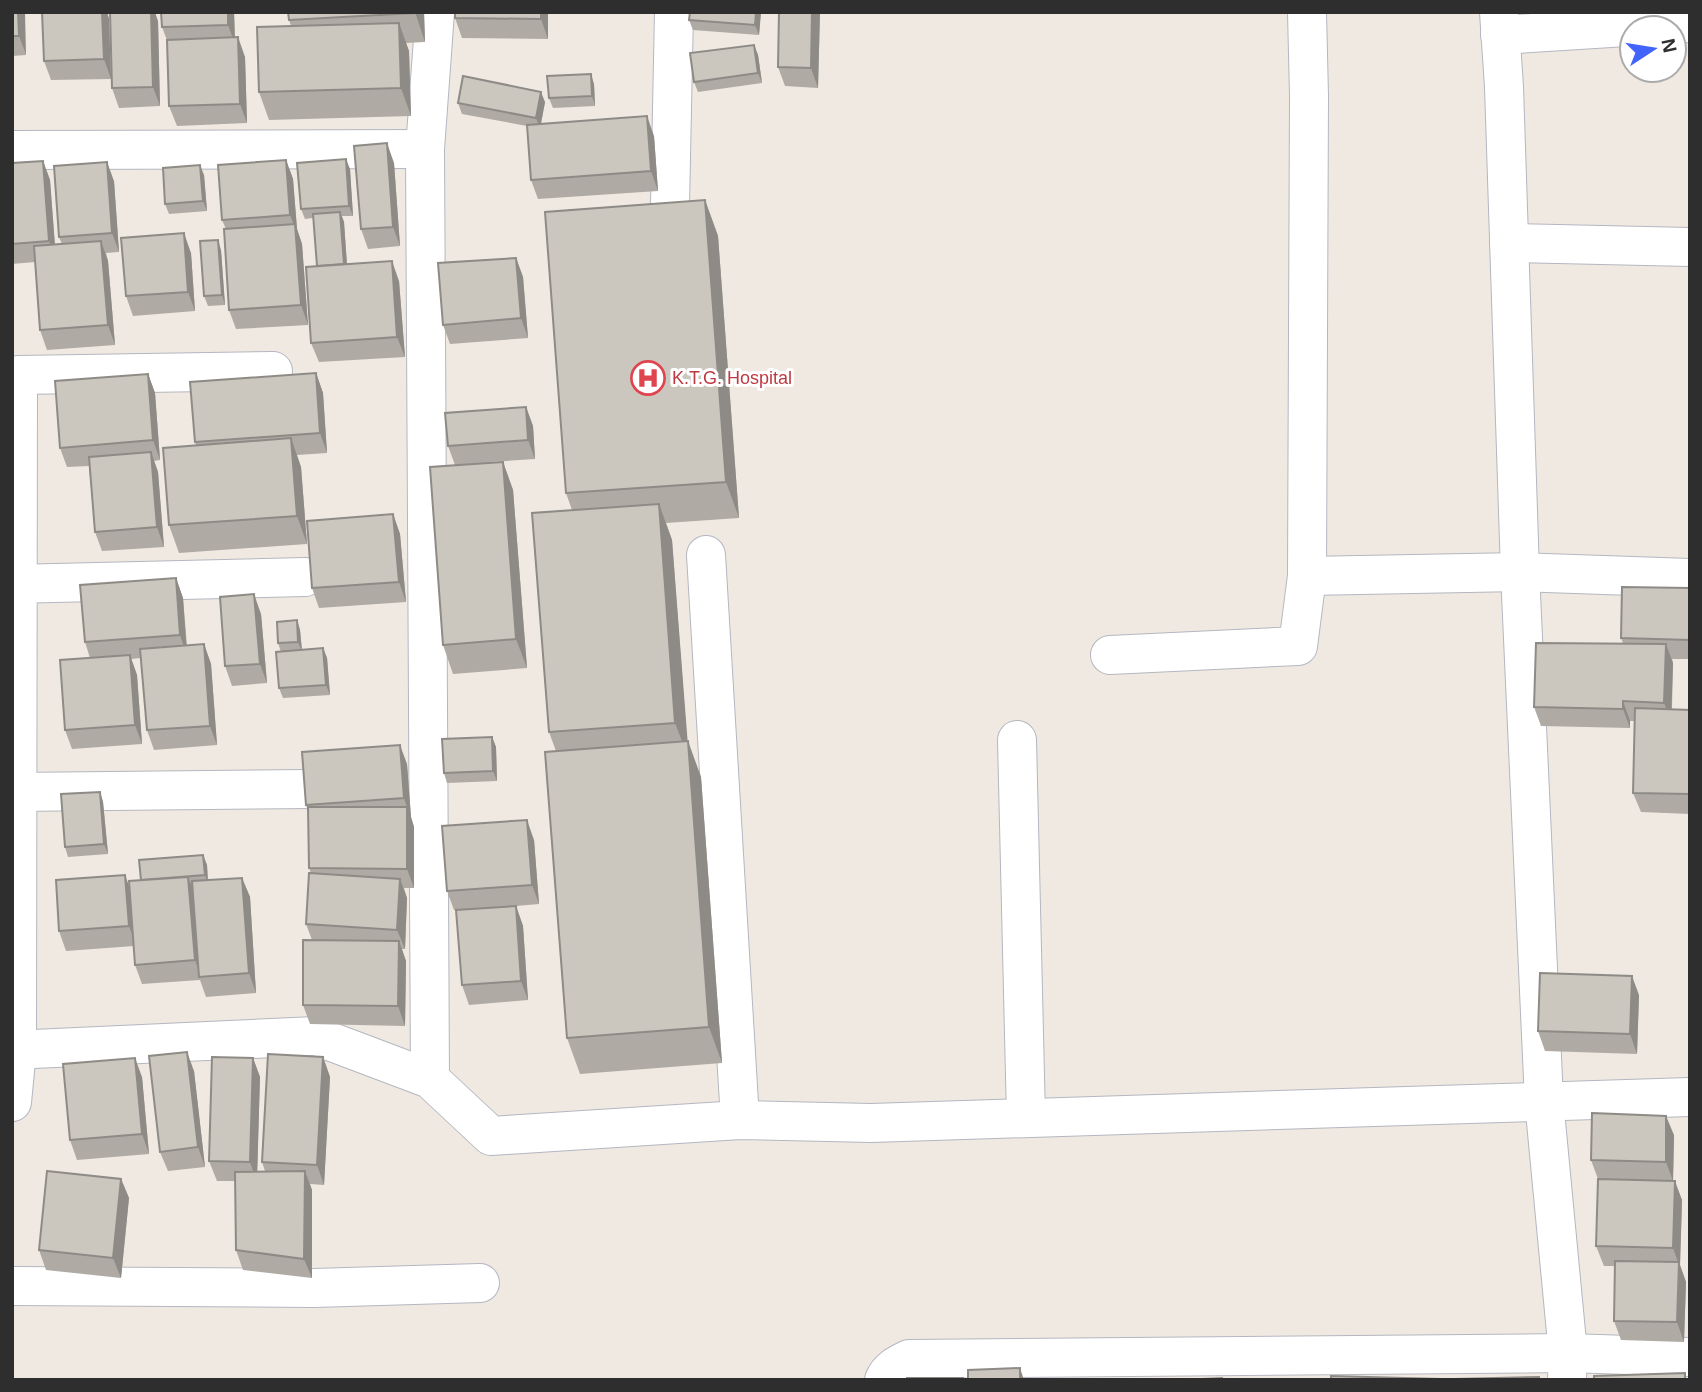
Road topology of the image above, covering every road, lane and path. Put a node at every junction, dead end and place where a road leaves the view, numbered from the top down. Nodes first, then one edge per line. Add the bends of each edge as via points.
1 (435, 12) edge
2 (674, 12) edge
3 (1307, 12) edge
4 (1690, 23) edge
5 (1500, 24) edge
6 (425, 149) junction
7 (12, 150) edge
8 (670, 206) edge
9 (1509, 243) junction
10 (1690, 247) edge
11 (273, 371) dead end
12 (15, 375) edge
13 (706, 555) dead end
14 (1520, 572) junction
15 (1307, 576) junction
16 (305, 577) dead end
17 (1690, 578) edge
18 (15, 583) edge
19 (1110, 655) dead end
20 (1017, 740) dead end
21 (311, 789) edge
22 (15, 792) edge
23 (15, 1050) edge
24 (430, 1079) junction
25 (1690, 1097) edge
26 (1544, 1101) junction
27 (12, 1102) edge
28 (1026, 1118) junction
29 (740, 1120) junction
30 (480, 1283) dead end
31 (12, 1286) edge
32 (1690, 1357) edge
33 (1567, 1366) edge
34 (884, 1380) edge

1 - 6 street
2 - 8 street
3 - 15 street
4 - 5 street
5 - 9 street
6 - 7 street
6 - 24 street
9 - 10 street
9 - 14 street
11 - 12 street
12 - 18 street
13 - 29 street
14 - 15 street
14 - 17 street
14 - 26 street
15 - 19 street via 1298,646
16 - 18 street
18 - 22 street
20 - 28 street
21 - 22 street
22 - 23 street
23 - 24 street via 316,1036
23 - 27 street
24 - 29 street via 491,1136
25 - 26 street
26 - 28 street
26 - 33 street
28 - 29 street via 871,1123
30 - 31 street via 314,1288
32 - 33 street
33 - 34 street via 909,1359

